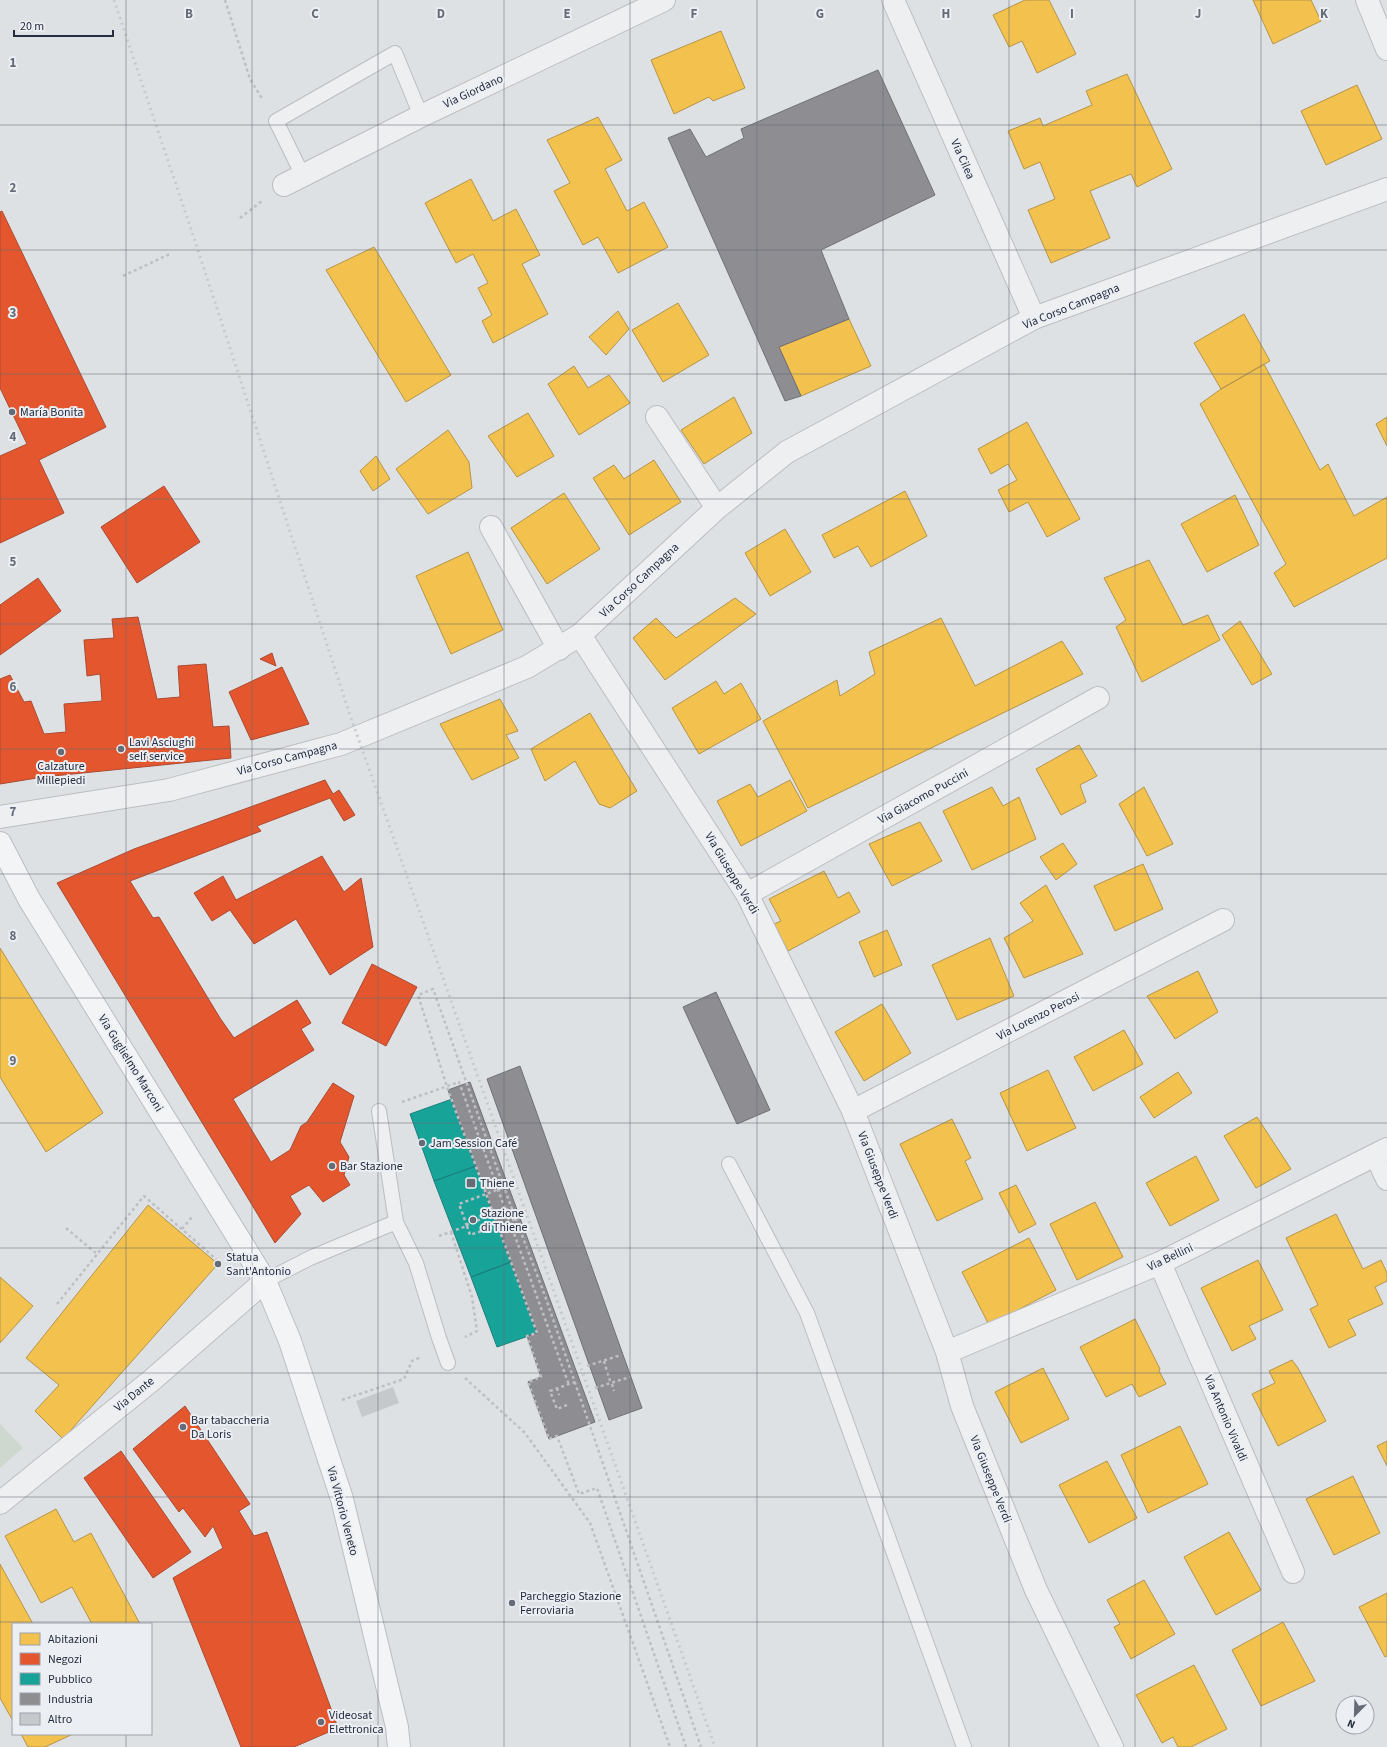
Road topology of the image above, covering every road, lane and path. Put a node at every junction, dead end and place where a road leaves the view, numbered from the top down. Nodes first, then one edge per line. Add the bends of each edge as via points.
1 (225, 0) edge
2 (664, 0) edge
3 (893, 0) edge
4 (1367, 0) edge
5 (1387, 49) edge
6 (421, 116) junction
7 (276, 121) junction
8 (303, 176) junction
9 (284, 185) dead end
10 (1387, 189) edge
11 (172, 253) dead end
12 (123, 276) dead end
13 (1034, 318) junction
14 (656, 417) dead end
15 (717, 508) junction
16 (491, 527) dead end
17 (580, 635) junction
18 (559, 649) junction
19 (1098, 698) dead end
20 (0, 817) edge
21 (0, 843) edge
22 (747, 894) junction
23 (1223, 920) dead end
24 (447, 1086) junction
25 (380, 1111) joint
26 (853, 1111) junction
27 (1381, 1152) edge
28 (730, 1164) dead end
29 (1387, 1179) edge
30 (505, 1187) junction
31 (498, 1190) junction
32 (486, 1194) junction
33 (512, 1207) junction
34 (505, 1210) junction
35 (194, 1214) dead end
36 (494, 1214) junction
37 (516, 1219) junction
38 (396, 1222) junction
39 (509, 1222) junction
40 (467, 1226) junction
41 (498, 1226) junction
42 (66, 1228) dead end
43 (182, 1228) junction
44 (451, 1232) junction
45 (439, 1236) dead end
46 (97, 1254) junction
47 (220, 1263) dead end
48 (1160, 1263) junction
49 (265, 1281) junction
50 (57, 1304) dead end
51 (443, 1349) junction
52 (947, 1352) junction
53 (621, 1355) dead end
54 (604, 1361) junction
55 (448, 1363) joint
56 (587, 1366) dead end
57 (630, 1377) dead end
58 (575, 1382) junction
59 (611, 1382) junction
60 (569, 1385) junction
61 (557, 1388) junction
62 (595, 1388) dead end
63 (614, 1391) dead end
64 (559, 1395) dead end
65 (342, 1400) dead end
66 (567, 1405) dead end
67 (0, 1503) edge
68 (1293, 1572) dead end
69 (399, 1747) edge
70 (670, 1747) edge
71 (686, 1747) edge
72 (701, 1747) edge
73 (964, 1747) edge
74 (1112, 1747) edge

1 - 7 path via 250,79
2 - 6 street, Via Giordano
3 - 13 street, Via Cilea
4 - 5 street
6 - 7 lane via 395,53
6 - 8 street, Via Giordano
7 - 8 lane
8 - 9 street, Via Giordano
10 - 13 street, Via Corso Campagna
11 - 12 path
13 - 15 street, Via Corso Campagna via 787,452
14 - 15 street
15 - 17 street, Via Corso Campagna
16 - 18 street
17 - 18 street, Via Corso Campagna
17 - 22 street, Via Giuseppe Verdi
18 - 20 street, Via Corso Campagna via 527,667 340,744 169,790
19 - 22 street, Via Giacomo Puccini
21 - 49 main road, Via Guglielmo Marconi via 29,898
22 - 26 street, Via Giuseppe Verdi
23 - 26 street, Via Lorenzo Perosi
24 - 25 path
24 - 30 path via 418,995 433,989
24 - 31 path via 458,1082
24 - 32 path
25 - 38 lane
26 - 52 street, Via Giuseppe Verdi
27 - 29 street
27 - 48 street, Via Bellini
28 - 73 lane via 807,1313
30 - 31 path
30 - 33 path
31 - 32 path
31 - 34 path
32 - 36 path
32 - 40 path via 459,1204
33 - 34 path
33 - 37 path
34 - 36 path
34 - 39 path
35 - 43 path
36 - 40 path
36 - 41 path
37 - 39 path
37 - 58 path
38 - 49 lane via 310,1258
38 - 51 lane via 416,1263
39 - 41 path
39 - 60 path
40 - 41 path via 470,1236
40 - 44 path
41 - 71 path via 537,1333 527,1336 542,1377 528,1382 549,1439 557,1436 579,1494 597,1488
42 - 46 path
43 - 46 path via 144,1196
43 - 47 path
44 - 45 path
44 - 51 path via 472,1297 477,1331
46 - 50 path
48 - 52 street, Via Bellini
48 - 68 street, Via Antonio Vivaldi
49 - 67 street, Via Dante via 152,1380
49 - 69 main road, Via Vittorio Veneto via 290,1341 342,1499 397,1727
51 - 55 lane
51 - 65 path via 412,1361 404,1379
52 - 74 street, Via Giuseppe Verdi via 962,1406 1036,1590
53 - 54 path
54 - 56 path
54 - 59 path
55 - 70 path via 525,1433 590,1523
57 - 59 path
58 - 60 path
58 - 72 path
59 - 62 path
59 - 63 path
60 - 61 path
61 - 64 path
61 - 66 path via 550,1391 557,1409

